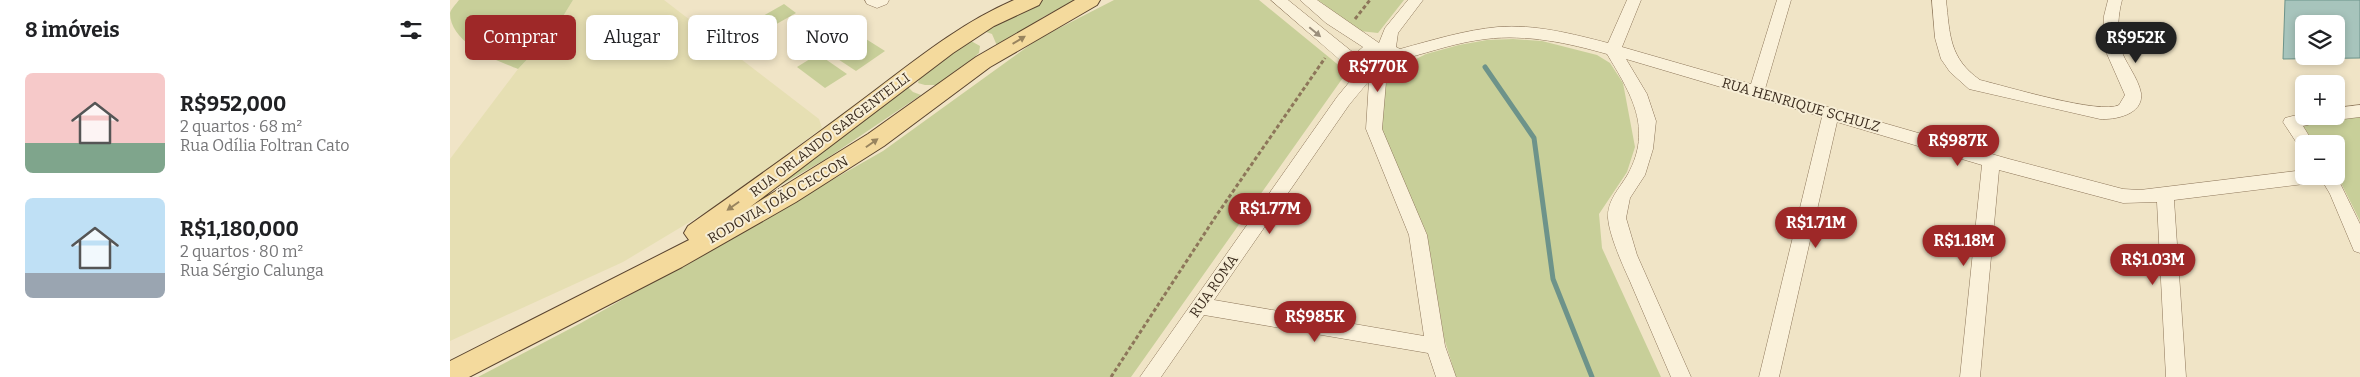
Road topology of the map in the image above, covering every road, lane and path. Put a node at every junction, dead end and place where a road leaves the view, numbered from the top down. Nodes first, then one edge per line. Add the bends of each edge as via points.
1 (1032, 0) edge
2 (1090, 0) edge
3 (1278, 0) edge
4 (1307, 0) edge
5 (1370, 0) edge
6 (1416, 0) edge
7 (1634, 0) edge
8 (1784, 0) edge
9 (1939, 0) edge
10 (2115, 0) edge
11 (1346, 30) junction
12 (968, 33) junction
13 (1333, 46) junction
14 (1613, 50) junction
15 (1387, 51) junction
16 (983, 62) junction
17 (1367, 72) junction
18 (910, 76) junction
19 (1756, 93) junction
20 (935, 96) junction
21 (2360, 111) edge
22 (2345, 113) edge
23 (1831, 114) junction
24 (2295, 120) edge
25 (2299, 135) edge
26 (1991, 161) junction
27 (2295, 178) edge
28 (2333, 185) edge
29 (2165, 194) junction
30 (2360, 246) edge
31 (1200, 306) junction
32 (554, 321) junction
33 (1435, 346) junction
34 (450, 374) edge
35 (1111, 377) edge
36 (1150, 377) edge
37 (1446, 377) edge
38 (1681, 377) edge
39 (1769, 377) edge
40 (1970, 377) edge
41 (2176, 377) edge

1 - 12 main road, RUA ORLANDO SARGENTELLI via 1002,12
16 -> 2 main road, RODOVIA JOÃO CECCON
3 -> 13 street
4 - 11 street
5 - 11 path
6 - 15 street, RUA ROMA via 1390,32
7 - 14 street
8 - 19 street
9 - 10 street via 1947,59 1955,70 1975,85 2084,111 2107,113 2125,109 2133,95 2111,40 2110,21
11 - 15 street
12 - 16 main road via 988,45
12 - 18 main road, RUA ORLANDO SARGENTELLI
13 - 17 street
13 - 35 path
14 - 15 street, RUA HENRIQUE SCHULZ via 1553,36 1514,32
14 - 19 street, RUA HENRIQUE SCHULZ
14 - 38 street via 1639,94 1648,120 1645,149 1636,175 1621,197 1617,218 1628,255
15 - 17 street, RUA ROMA via 1363,54
15 - 17 street, RUA ROMA via 1401,64 1396,72 1391,75
16 - 20 main road, RODOVIA JOÃO CECCON
17 - 31 street, RUA ROMA via 1343,100
17 - 33 street via 1374,129 1418,235
18 - 20 main road via 918,89
18 -> 32 main road, RUA ORLANDO SARGENTELLI via 695,234
19 - 23 street, RUA HENRIQUE SCHULZ
32 -> 20 main road, RODOVIA JOÃO CECCON via 674,260 788,196 876,140
21 - 22 street
23 - 26 street, RUA HENRIQUE SCHULZ
23 - 39 street
24 - 25 street via 2291,124
26 - 29 street, RUA HENRIQUE SCHULZ via 2123,196
26 - 40 street
27 - 29 street, RUA HENRIQUE SCHULZ
28 - 30 street
29 - 41 street
31 - 33 street
31 - 36 street, RUA ROMA
32 - 34 main road, RODOVIA JOÃO CECCON
33 - 37 street

